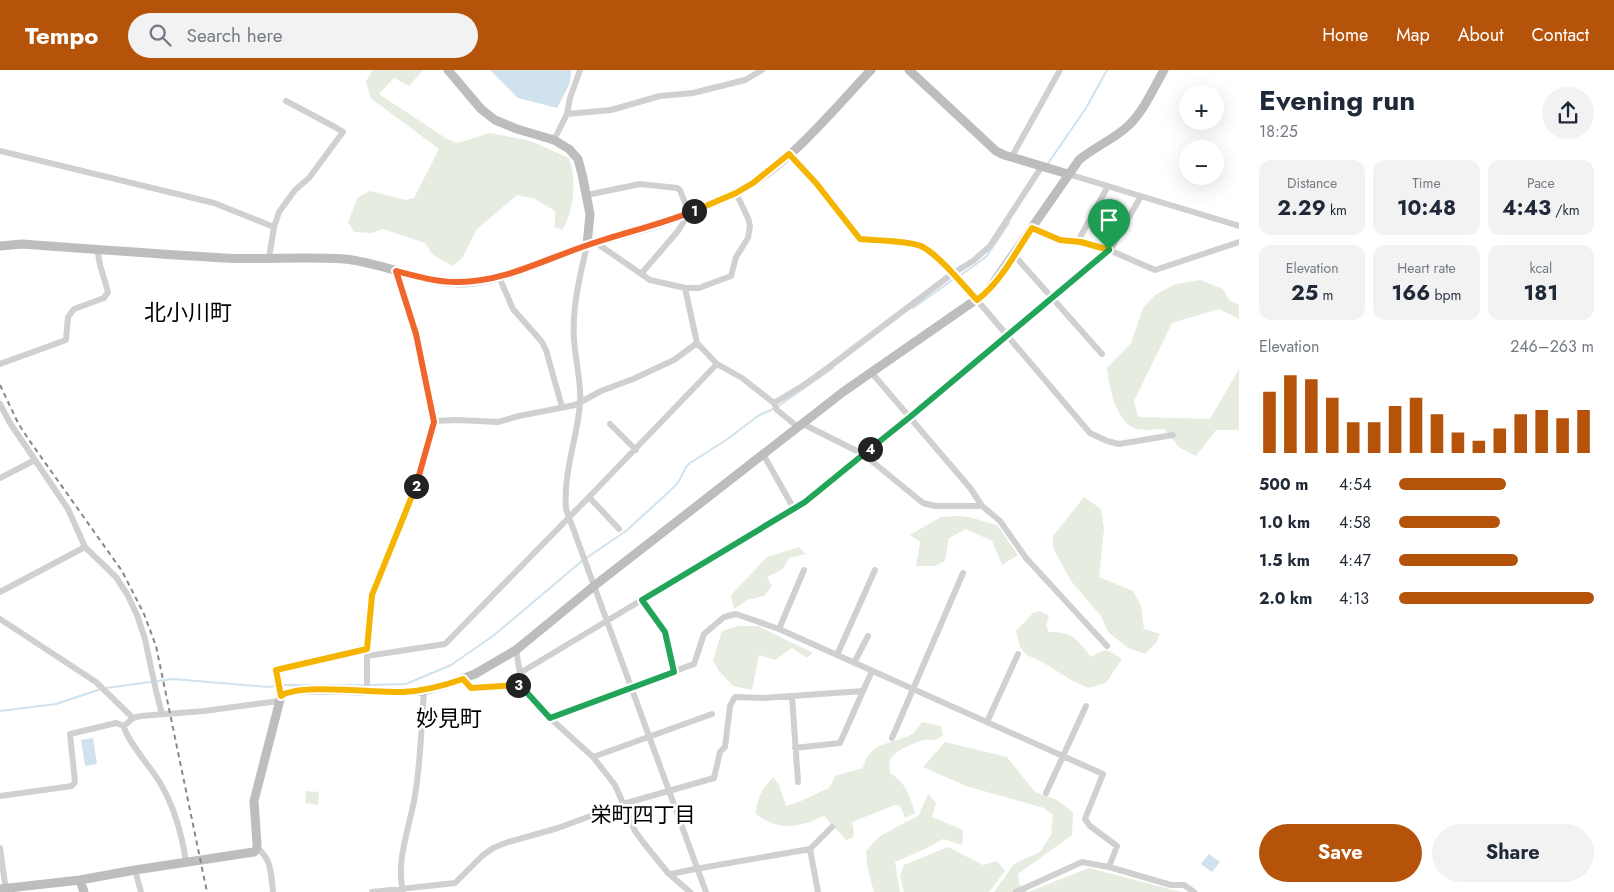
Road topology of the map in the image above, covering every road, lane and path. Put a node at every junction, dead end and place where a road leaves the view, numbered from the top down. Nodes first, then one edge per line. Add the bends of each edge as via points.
1 (448, 70) edge
2 (580, 70) edge
3 (762, 70) edge
4 (871, 70) edge
5 (909, 70) edge
6 (1060, 70) edge
7 (1164, 70) edge
8 (286, 101) dead end
9 (566, 114) junction
10 (554, 140) junction
11 (0, 151) edge
12 (789, 154) junction
13 (1011, 158) junction
14 (1042, 166) junction
15 (1068, 174) junction
16 (1108, 186) junction
17 (736, 193) junction
18 (587, 195) junction
19 (1141, 196) junction
20 (689, 213) junction
21 (1239, 226) edge
22 (274, 227) junction
23 (1032, 228) junction
24 (1078, 241) junction
25 (1239, 242) edge
26 (591, 244) junction
27 (0, 246) edge
28 (97, 248) junction
29 (1109, 250) junction
30 (1014, 255) junction
31 (270, 258) junction
32 (396, 271) junction
33 (641, 274) junction
34 (952, 274) junction
35 (499, 277) junction
36 (685, 288) junction
37 (1052, 298) junction
38 (977, 300) junction
39 (1006, 336) junction
40 (697, 343) junction
41 (1102, 354) dead end
42 (0, 364) edge
43 (717, 364) junction
44 (871, 372) junction
45 (580, 402) junction
46 (774, 403) junction
47 (0, 404) edge
48 (562, 407) junction
49 (910, 417) junction
50 (434, 422) junction
51 (610, 424) dead end
52 (801, 426) junction
53 (1173, 435) dead end
54 (636, 450) junction
55 (763, 454) junction
56 (863, 454) junction
57 (35, 460) junction
58 (0, 478) edge
59 (589, 497) junction
60 (982, 506) junction
61 (794, 509) junction
62 (569, 518) junction
63 (619, 528) dead end
64 (84, 547) junction
65 (804, 570) dead end
66 (875, 570) dead end
67 (963, 574) dead end
68 (594, 586) junction
69 (0, 592) edge
70 (642, 600) junction
71 (0, 619) edge
72 (607, 621) junction
73 (779, 629) junction
74 (868, 636) dead end
75 (1107, 646) dead end
76 (516, 650) junction
77 (367, 653) junction
78 (1018, 654) dead end
79 (837, 655) junction
80 (854, 663) junction
81 (872, 671) junction
82 (674, 672) junction
83 (520, 673) junction
84 (463, 679) junction
85 (520, 685) junction
86 (631, 688) junction
87 (912, 689) junction
88 (424, 690) junction
89 (367, 691) junction
90 (863, 692) junction
91 (792, 696) junction
92 (280, 699) junction
93 (1086, 706) dead end
94 (162, 714) junction
95 (712, 714) dead end
96 (133, 718) junction
97 (550, 718) junction
98 (986, 722) junction
99 (124, 726) junction
100 (648, 736) junction
101 (892, 738) dead end
102 (795, 748) junction
103 (1063, 756) junction
104 (593, 757) junction
105 (798, 782) dead end
106 (669, 792) junction
107 (1046, 793) dead end
108 (0, 796) edge
109 (622, 804) junction
110 (832, 827) dead end
111 (0, 848) edge
112 (257, 848) junction
113 (810, 849) junction
114 (186, 862) junction
115 (1109, 867) junction
116 (699, 869) junction
117 (135, 870) junction
118 (671, 874) junction
119 (80, 880) junction
120 (4, 890) edge
121 (402, 891) edge
122 (84, 892) edge
123 (141, 892) edge
124 (273, 892) edge
125 (372, 892) edge
126 (690, 892) edge
127 (706, 892) edge
128 (818, 892) edge
129 (1016, 892) edge
130 (1194, 892) edge

1 - 10 street via 480,108 495,120
2 - 9 street
3 - 9 street via 745,80 693,93 660,96 611,110
4 - 12 street
5 - 13 street via 996,151
6 - 13 street
7 - 15 street via 1140,112 1128,126 1089,151
8 - 22 street via 343,132 309,178 294,190 279,212
9 - 10 street
10 - 18 street via 578,159
11 - 22 street via 214,203
12 - 17 street
12 - 34 street via 860,239 921,246
13 - 14 street
14 - 15 street
14 - 34 street via 990,246
15 - 16 street
15 - 23 street
16 - 19 street
16 - 24 street
17 - 20 street
17 - 36 street via 750,226 731,276 699,288
18 - 20 street via 640,184 677,188
18 - 26 street
19 - 21 street
19 - 29 street
20 - 26 street
20 - 33 street
22 - 31 street
23 - 24 street via 1060,240
23 - 30 street
24 - 29 street
25 - 29 street via 1155,270
26 - 33 street
26 - 35 street
26 - 45 street via 577,287 573,316
27 - 28 street
28 - 31 street via 225,258
28 - 42 street via 108,292 104,298 74,309 68,317 66,340
29 - 37 street
30 - 37 street
30 - 38 street via 992,287
31 - 32 street via 343,259
32 - 35 street via 454,282
32 - 50 street via 416,334
33 - 36 street via 650,280
34 - 38 street
34 - 46 street via 829,367
35 - 48 street via 513,309 546,350
36 - 40 street
37 - 39 street
37 - 41 street
38 - 39 street
38 - 44 street
39 - 49 street
39 - 53 street via 1090,433 1120,444
40 - 43 street
40 - 45 street via 674,360
43 - 46 street via 742,378
43 - 54 street
44 - 49 street
44 - 52 street
45 - 48 street
45 - 62 street via 566,478 565,499
46 - 52 street via 778,410
47 - 57 street
48 - 50 street via 498,422
49 - 56 street
49 - 60 street
50 - 77 street via 420,477 372,595
51 - 54 street
52 - 55 street
52 - 56 street
54 - 59 street
55 - 61 street
55 - 68 street
56 - 60 street via 923,503
56 - 61 street
57 - 58 street
57 - 64 street via 68,509
59 - 62 street
59 - 63 street
60 - 75 street via 1000,521 1026,558
61 - 70 street
62 - 68 street
62 - 77 street via 445,644
64 - 69 street
64 - 94 street via 116,577 137,615 150,655
65 - 73 street
66 - 79 street
67 - 87 street
68 - 72 street
68 - 76 street
70 - 72 street
70 - 82 street via 665,632
71 - 96 street via 96,682
72 - 83 street
72 - 86 street
73 - 79 street
73 - 82 street via 736,614 724,617 704,634 694,664
74 - 80 street
76 - 83 street
76 - 84 street
77 - 89 street
77 - 92 street via 276,670
78 - 98 street
79 - 80 street
80 - 81 street
81 - 87 street
81 - 90 street
82 - 86 street
83 - 85 street
84 - 85 street via 471,688
84 - 88 street
85 - 97 street
86 - 97 street
86 - 100 street
87 - 98 street
87 - 101 street
88 - 89 street
88 - 121 street via 415,792 400,869
89 - 92 street via 292,691
90 - 91 street
90 - 102 street via 840,743
91 - 102 street
91 - 106 street via 735,697 730,706 725,747 720,752 714,778
92 - 94 street
92 - 112 street via 254,801
93 - 103 street
94 - 96 street
95 - 100 street
96 - 99 street
97 - 104 street
98 - 103 street
99 - 108 street via 116,723 70,734 75,782 72,786
99 - 114 street via 127,736 168,800 184,846
100 - 104 street
100 - 106 street
102 - 105 street
103 - 107 street
103 - 115 street via 1103,774 1085,819 1117,846
104 - 109 street via 615,784
106 - 109 street
106 - 116 street
109 - 118 street via 643,842
109 - 121 street via 493,848 455,883
110 - 113 street
111 - 120 street
112 - 114 street via 249,854
112 - 124 street via 269,862
113 - 116 street
113 - 128 street
114 - 117 street
115 - 129 street via 1082,862
115 - 130 street via 1171,885 1184,885
116 - 118 street
116 - 127 street
117 - 119 street
117 - 123 street
118 - 126 street
119 - 120 street
119 - 122 street
121 - 125 street

